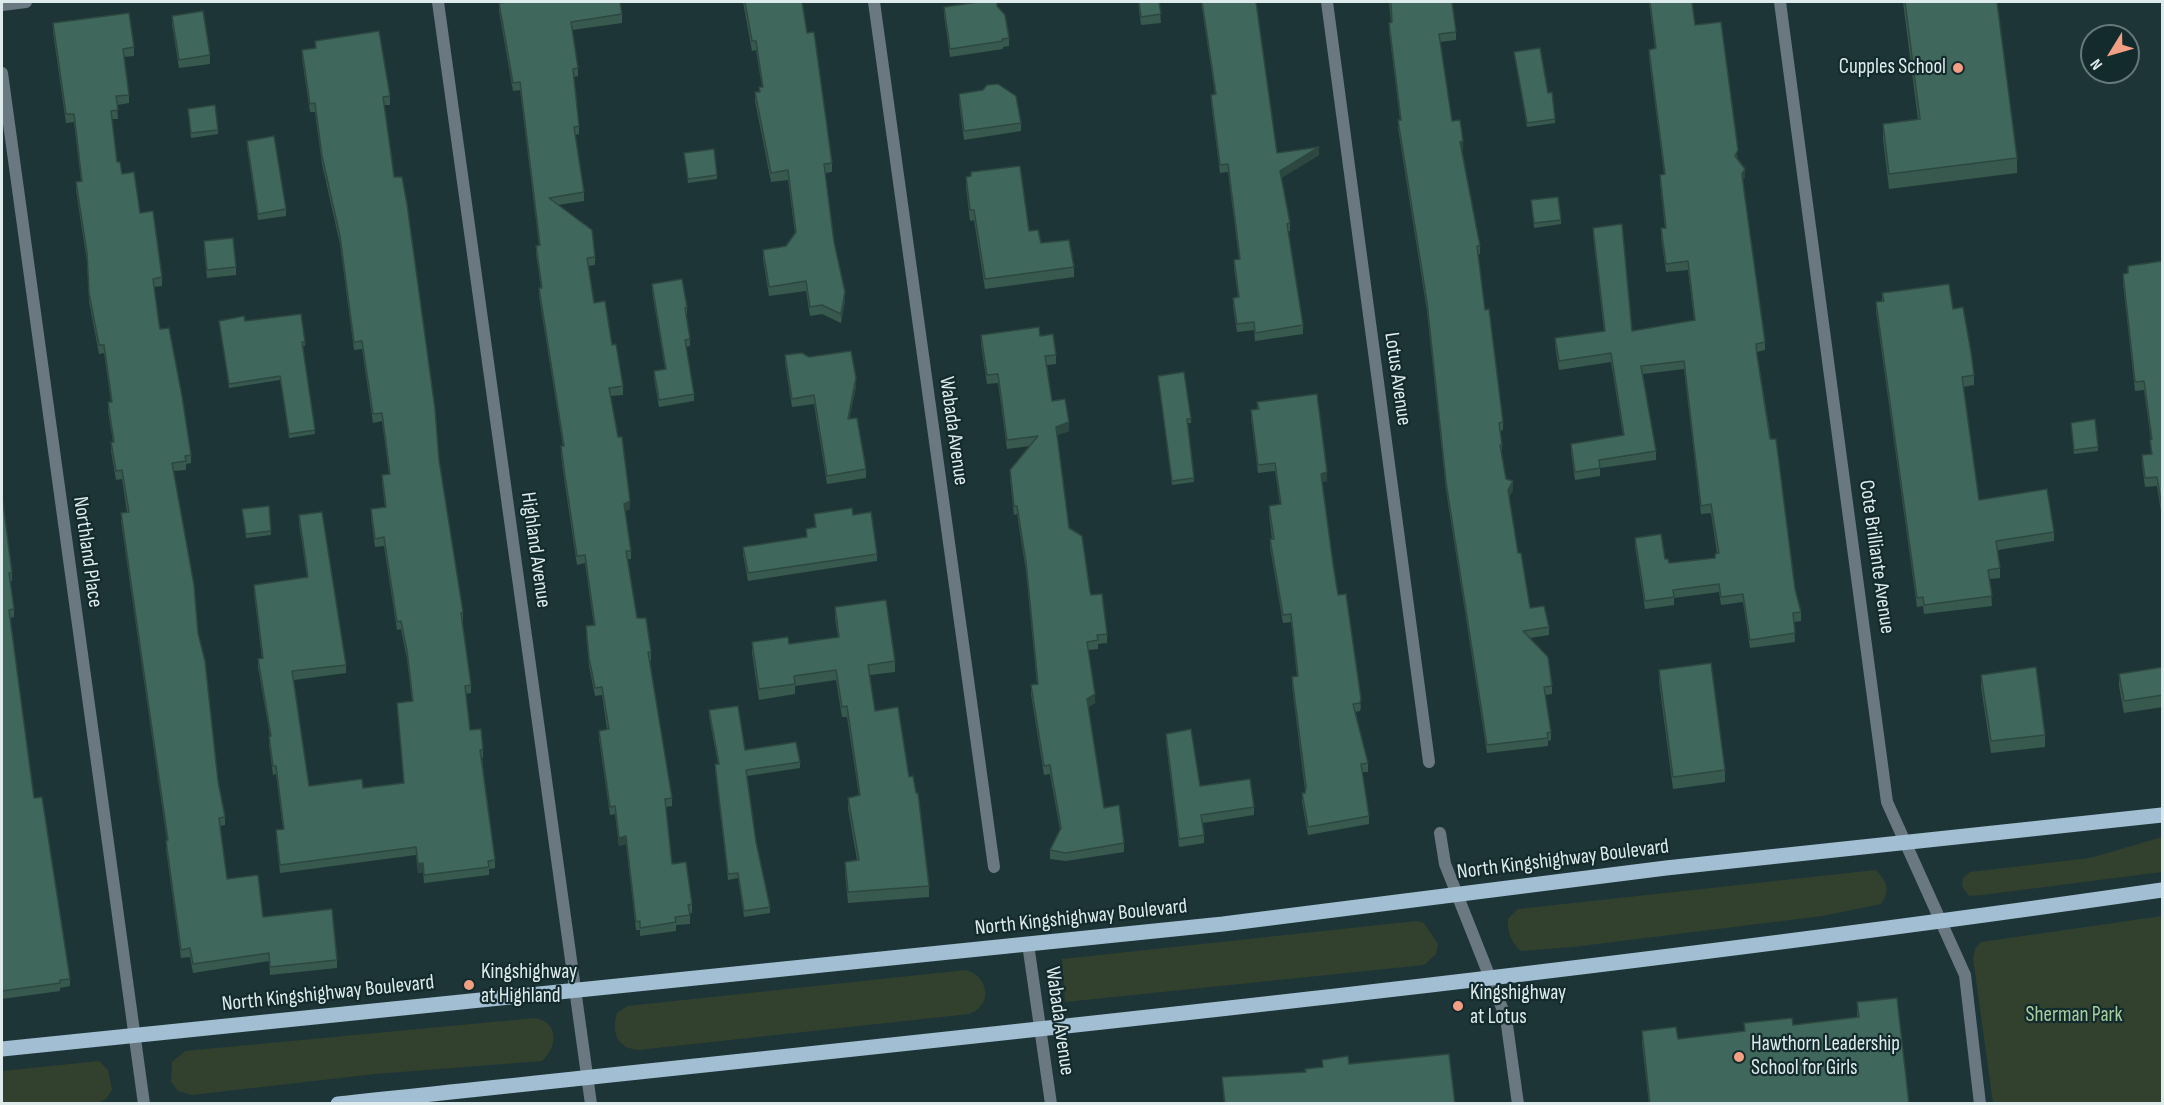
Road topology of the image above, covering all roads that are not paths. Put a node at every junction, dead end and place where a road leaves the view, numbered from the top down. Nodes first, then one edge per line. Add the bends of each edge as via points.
1 (26, 2) edge
2 (438, 2) edge
3 (874, 2) edge
4 (1327, 2) edge
5 (1780, 2) edge
6 (2, 5) edge
7 (2, 74) edge
8 (1429, 762) dead end
9 (2163, 815) edge
10 (1440, 833) dead end
11 (1906, 843) junction
12 (994, 867) dead end
13 (2163, 890) edge
14 (1457, 895) junction
15 (1942, 922) junction
16 (1028, 944) junction
17 (1492, 976) junction
18 (577, 988) junction
19 (1041, 1030) junction
20 (135, 1035) junction
21 (2, 1049) edge
22 (587, 1077) junction
23 (144, 1104) edge
24 (338, 1104) edge
25 (591, 1104) edge
26 (1051, 1104) edge
27 (1518, 1104) edge
28 (1980, 1104) edge

1 - 6 street
2 - 18 street, Highland Avenue
3 - 12 street, Wabada Avenue
4 - 8 street, Lotus Avenue
5 - 11 street, Cote Brilliante Avenue via 1887,802
7 - 20 street, Northland Place
9 - 11 main road, North Kingshighway Boulevard
10 - 14 street via 1445,864
11 - 14 main road, North Kingshighway Boulevard
11 - 15 street, Cote Brilliante Avenue
13 - 15 main road
14 - 16 main road, North Kingshighway Boulevard
14 - 17 street
15 - 17 main road
15 - 28 street, Cote Brilliante Avenue via 1965,975
16 - 18 main road, North Kingshighway Boulevard
16 - 19 street, Wabada Avenue
17 - 19 main road
17 - 27 street via 1506,1018
18 - 20 main road, North Kingshighway Boulevard
18 - 22 street, Highland Avenue
19 - 22 main road
19 - 26 street, Wabada Avenue
20 - 21 main road, North Kingshighway Boulevard
20 - 23 street, Northland Place
22 - 24 main road
22 - 25 street, Highland Avenue

